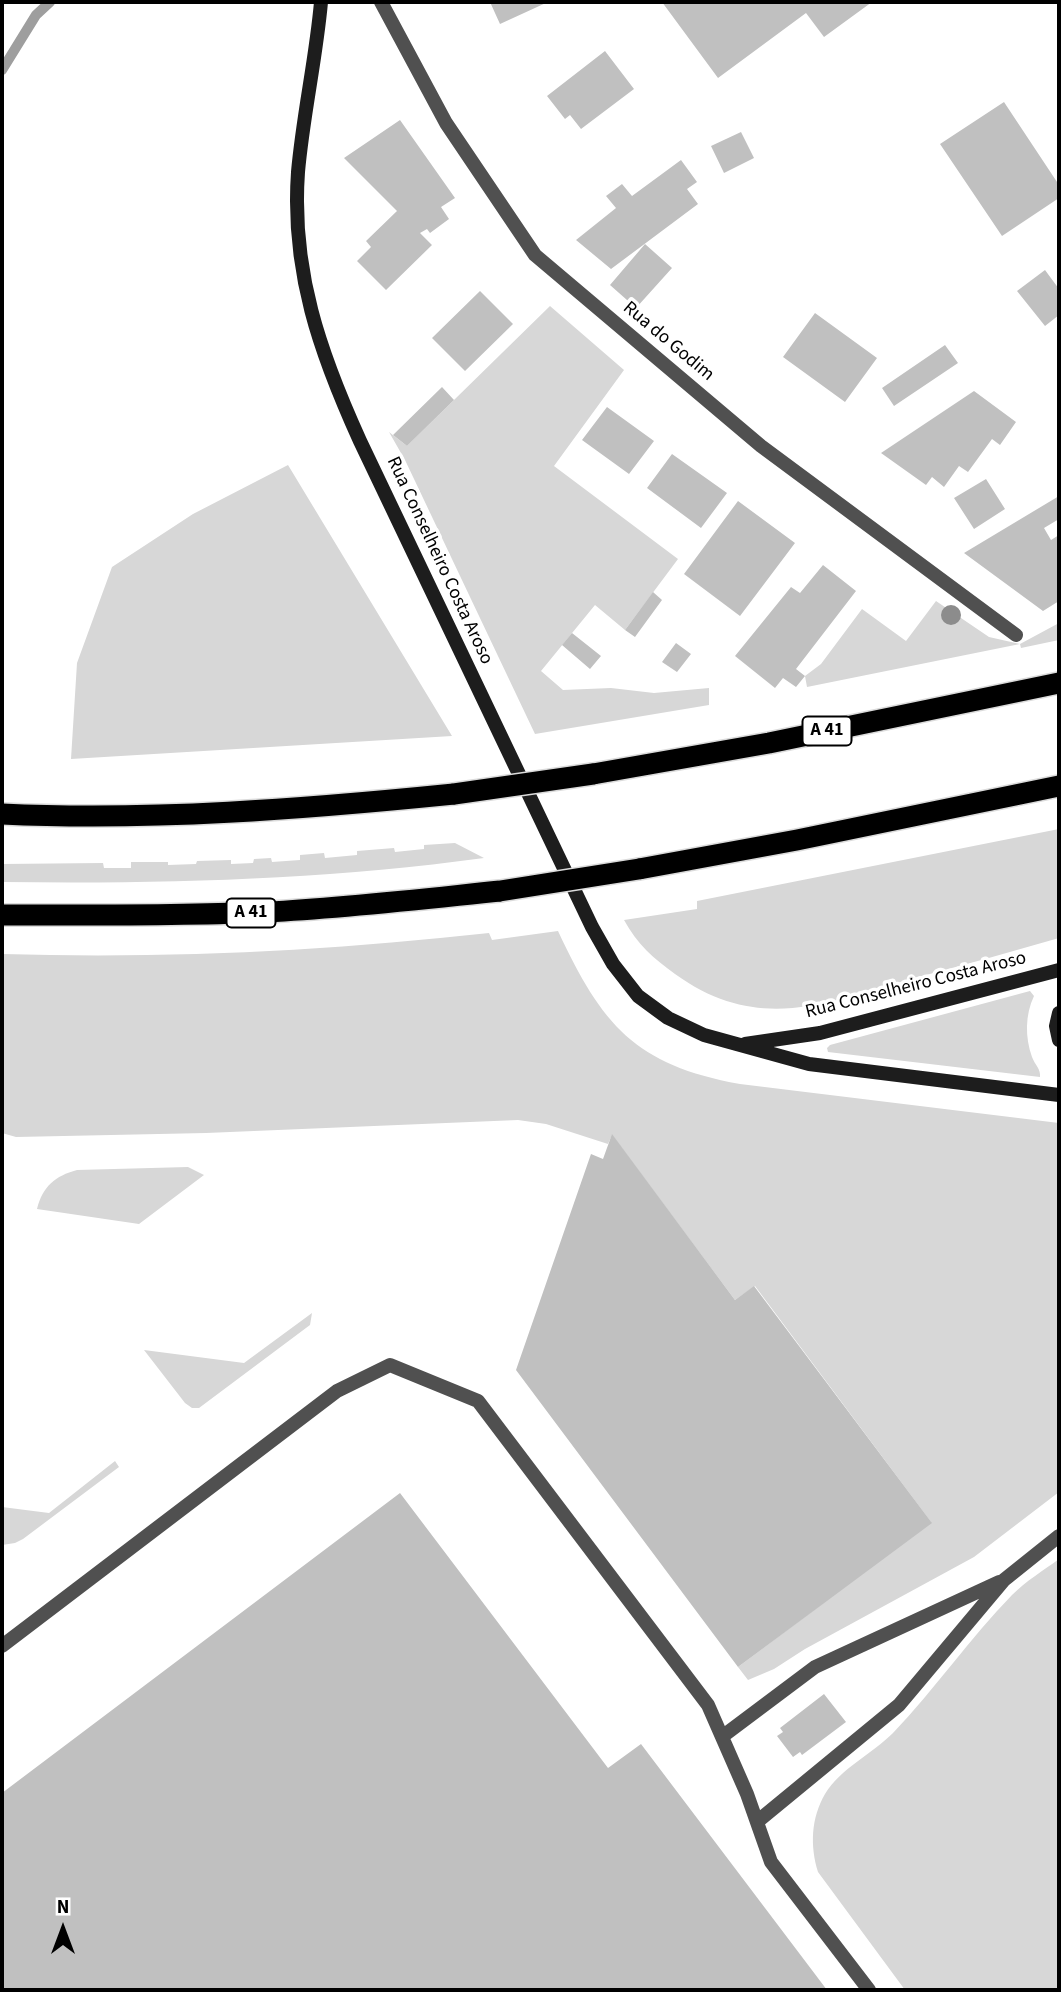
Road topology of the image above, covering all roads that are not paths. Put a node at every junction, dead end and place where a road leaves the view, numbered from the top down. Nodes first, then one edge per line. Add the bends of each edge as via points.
1 (321, 2) edge
2 (381, 2) edge
3 (1016, 635) dead end
4 (1059, 683) edge
5 (1059, 786) edge
6 (2, 814) edge
7 (2, 915) edge
8 (1059, 970) edge
9 (1059, 1013) edge
10 (1059, 1040) edge
11 (740, 1044) junction
12 (1059, 1095) edge
13 (1059, 1536) edge
14 (1004, 1580) junction
15 (2, 1646) edge
16 (723, 1736) junction
17 (758, 1821) junction
18 (869, 1990) edge

1 - 11 main road, Rua Conselheiro Costa Aroso via 298,172 298,239 311,316 336,387 613,964 638,996 667,1018 704,1035
2 - 3 street, Rua do Godim via 446,124 535,255 761,446
4 - 6 highway, A 41, bridge via 769,743 454,794 247,811
5 - 7 highway, A 41, bridge via 797,840 500,891 269,912
8 - 11 main road, Rua Conselheiro Costa Aroso via 820,1033
9 - 10 main road
11 - 12 main road, Rua Conselheiro Costa Aroso via 809,1064
13 - 14 street
14 - 16 street via 815,1667
14 - 17 street via 899,1705
15 - 16 street via 337,1391 390,1364 478,1401 708,1705
16 - 17 street
17 - 18 street via 771,1862

